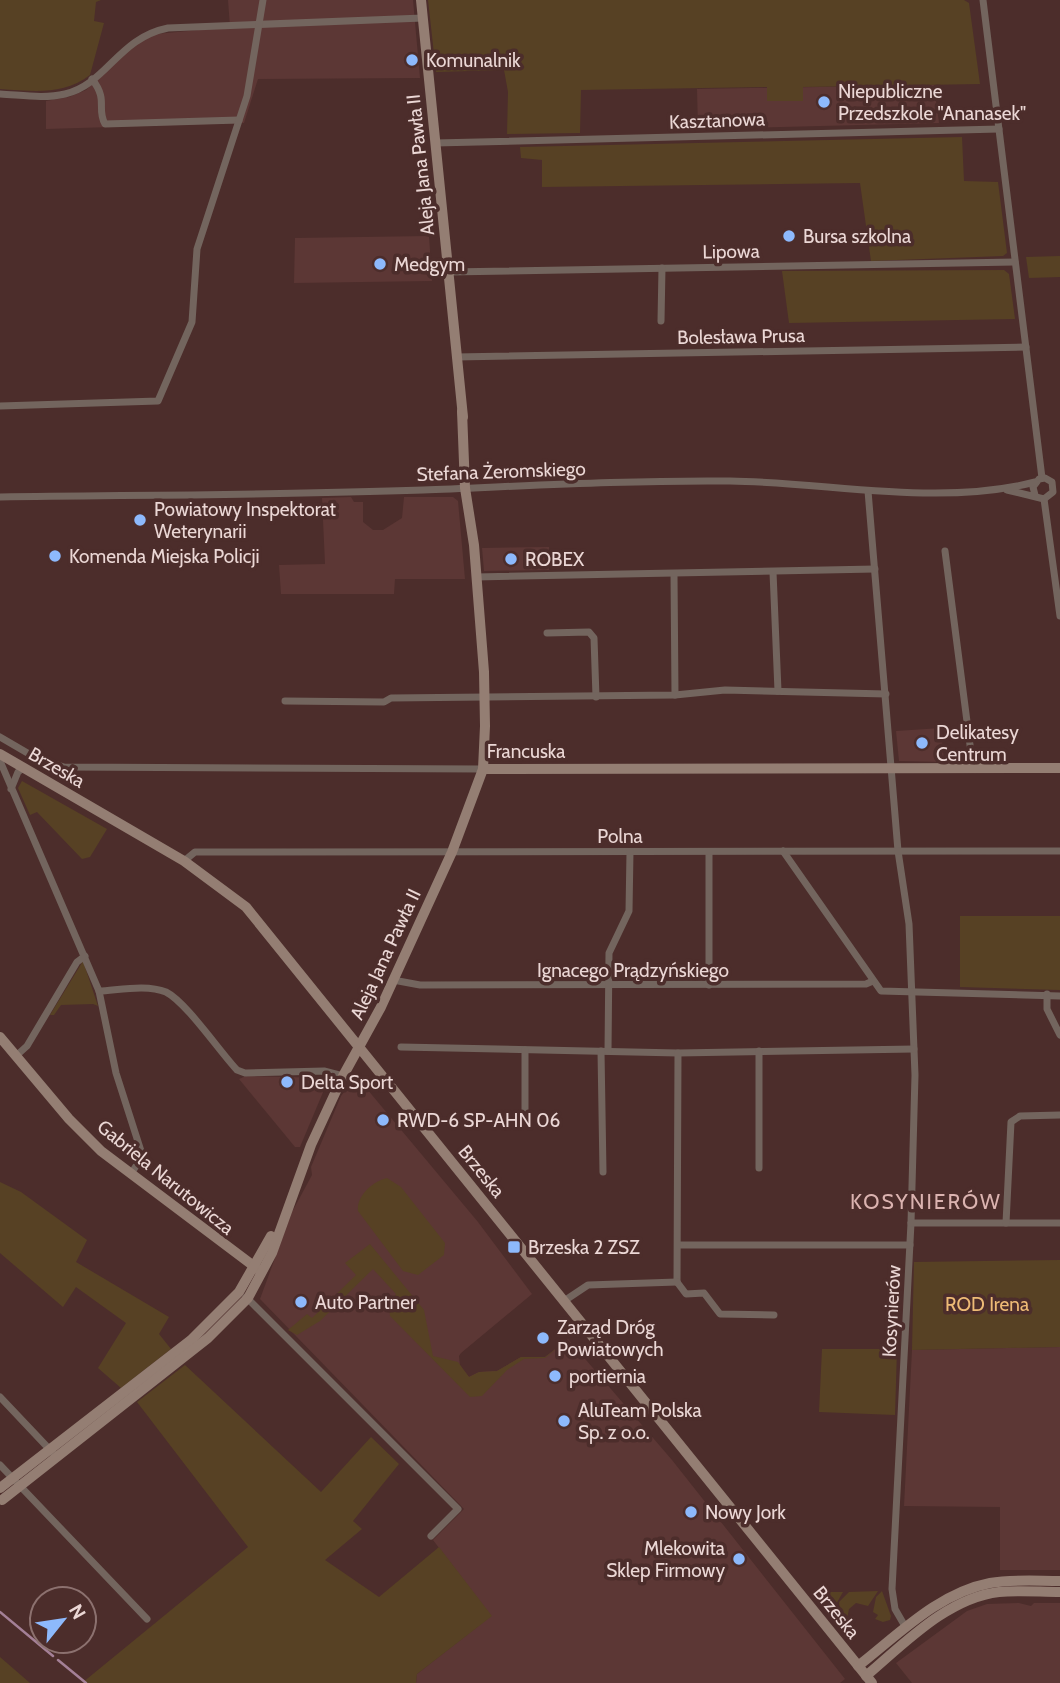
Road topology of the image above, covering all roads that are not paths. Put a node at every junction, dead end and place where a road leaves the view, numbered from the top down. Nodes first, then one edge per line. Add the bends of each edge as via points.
1 (263, 0) edge
2 (421, 0) edge
3 (983, 0) edge
4 (423, 18) junction
5 (260, 22) junction
6 (92, 79) junction
7 (0, 94) edge
8 (239, 120) junction
9 (999, 129) junction
10 (435, 143) junction
11 (1015, 262) junction
12 (662, 268) junction
13 (448, 272) junction
14 (661, 321) dead end
15 (1026, 347) junction
16 (456, 356) junction
17 (0, 406) edge
18 (1039, 480) junction
19 (1056, 483) edge
20 (469, 487) junction
21 (1003, 489) junction
22 (868, 491) junction
23 (1060, 493) edge
24 (1035, 495) junction
25 (0, 497) edge
26 (1048, 497) junction
27 (945, 551) dead end
28 (1056, 562) edge
29 (875, 569) junction
30 (773, 572) junction
31 (674, 574) junction
32 (476, 577) junction
33 (1060, 616) edge
34 (547, 632) dead end
35 (778, 691) junction
36 (886, 694) junction
37 (675, 695) junction
38 (596, 697) junction
39 (485, 698) junction
40 (285, 701) dead end
41 (0, 737) edge
42 (0, 754) edge
43 (0, 761) edge
44 (23, 768) junction
45 (892, 768) junction
46 (973, 768) junction
47 (1060, 768) edge
48 (483, 769) junction
49 (11, 789) junction
50 (898, 851) junction
51 (1060, 851) edge
52 (452, 852) junction
53 (630, 852) junction
54 (709, 852) junction
55 (783, 852) junction
56 (184, 861) junction
57 (85, 956) junction
58 (393, 980) junction
59 (873, 981) junction
60 (709, 985) junction
61 (610, 986) junction
62 (99, 991) junction
63 (912, 992) junction
64 (1047, 994) junction
65 (1060, 996) edge
66 (1060, 1035) edge
67 (0, 1037) edge
68 (401, 1047) dead end
69 (360, 1048) junction
70 (914, 1049) junction
71 (525, 1050) junction
72 (604, 1051) junction
73 (758, 1051) junction
74 (678, 1053) junction
75 (17, 1055) junction
76 (343, 1076) junction
77 (1060, 1115) edge
78 (525, 1116) dead end
79 (759, 1168) dead end
80 (603, 1172) dead end
81 (131, 1174) junction
82 (911, 1223) junction
83 (1006, 1223) junction
84 (1060, 1223) edge
85 (678, 1245) junction
86 (910, 1245) junction
87 (238, 1256) junction
88 (259, 1270) junction
89 (677, 1282) junction
90 (244, 1291) junction
91 (564, 1301) junction
92 (774, 1315) dead end
93 (0, 1397) edge
94 (53, 1454) junction
95 (0, 1465) edge
96 (17, 1483) junction
97 (0, 1488) edge
98 (1, 1501) edge
99 (431, 1536) dead end
100 (1060, 1581) edge
101 (1060, 1592) edge
102 (147, 1619) dead end
103 (906, 1628) junction
104 (858, 1665) junction
105 (869, 1679) edge

1 - 5 street
2 - 4 street, Aleja Jana Pawła II
3 - 9 street
4 - 5 street
4 - 10 street, Aleja Jana Pawła II
5 - 6 street via 153,31 134,40
5 - 8 street via 253,73
6 - 7 street via 64,94
6 - 8 street via 102,93 105,124
8 - 17 street via 200,238 192,322 158,401
9 - 10 street, Kasztanowa
9 - 11 street
10 - 13 street, Aleja Jana Pawła II
11 - 12 street, Lipowa
11 - 15 street
12 - 13 street, Lipowa
12 - 14 street
13 - 16 street, Aleja Jana Pawła II
15 - 16 street, Bolesława Prusa
15 - 18 street
16 - 20 street, Aleja Jana Pawła II
18 - 19 street
18 - 21 street, Stefana Żeromskiego
18 - 24 street
19 - 26 street
20 - 22 street, Stefana Żeromskiego via 731,481
20 - 25 street, Stefana Żeromskiego
20 - 32 street, Aleja Jana Pawła II
21 - 22 street, Stefana Żeromskiego
21 - 24 street, Stefana Żeromskiego
22 - 29 street, Kosynierów
23 - 26 street
24 - 26 street, Stefana Żeromskiego
26 - 28 street
27 - 46 street
28 - 33 street
29 - 30 street
29 - 36 street, Kosynierów
30 - 31 street
30 - 35 street
31 - 32 street
31 - 37 street
32 - 39 street, Aleja Jana Pawła II
34 - 38 street via 589,632 594,638
35 - 36 street
35 - 37 street
36 - 45 street, Kosynierów
37 - 38 street
38 - 39 street
39 - 40 street
39 - 48 street, Aleja Jana Pawła II
41 - 48 street, Francuska via 36,758 64,767
42 - 44 street, Brzeska
43 - 49 street
44 - 49 street
44 - 56 street, Brzeska
45 - 46 street, Francuska
45 - 48 street, Francuska
45 - 50 street, Kosynierów
46 - 47 street, Francuska
48 - 52 street, Aleja Jana Pawła II
49 - 57 street
50 - 51 street, Polna
50 - 55 street, Polna
50 - 63 street, Kosynierów via 909,924
52 - 53 street, Polna
52 - 56 street, Polna via 195,852
52 - 58 street, Aleja Jana Pawła II
53 - 54 street, Polna
53 - 61 street via 629,911 609,953
54 - 55 street, Polna
54 - 60 street
55 - 59 street
56 - 69 street, Brzeska via 246,907
57 - 62 street
57 - 75 street
58 - 61 street, Ignacego Prądzyńskiego via 420,985
58 - 69 street, Aleja Jana Pawła II
59 - 60 street, Ignacego Prądzyńskiego via 866,985
59 - 63 street via 885,992
60 - 61 street, Ignacego Prądzyńskiego
61 - 72 street
62 - 76 street via 164,991 237,1070 245,1073 324,1071
62 - 81 street via 116,1073 141,1150
63 - 64 street
63 - 70 street, Kosynierów
64 - 65 street
64 - 66 street via 1047,1009
67 - 75 street, Gabriela Narutowicza
68 - 71 street
69 - 76 street, Aleja Jana Pawła II
69 - 91 street, Brzeska
70 - 73 street
70 - 82 street, Kosynierów
71 - 72 street
71 - 78 street
72 - 74 street
72 - 80 street
73 - 74 street
73 - 79 street
74 - 85 street
75 - 81 street, Gabriela Narutowicza via 69,1119
76 - 88 street, Aleja Jana Pawła II
77 - 83 street via 1020,1116 1011,1122
81 - 87 street, Gabriela Narutowicza
82 - 83 street
82 - 86 street, Kosynierów
83 - 84 street
85 - 86 street
85 - 89 street
86 - 103 street, Kosynierów via 892,1589 895,1609
87 - 88 street, Gabriela Narutowicza
87 - 90 street
88 - 90 street, Aleja Jana Pawła II
89 - 91 street via 592,1284
89 - 92 street via 686,1294 704,1293 720,1314
90 - 94 street, Aleja Jana Pawła II
90 - 99 street via 458,1509
91 - 104 street, Brzeska
93 - 94 street
94 - 96 street, Aleja Jana Pawła II
95 - 96 street
96 - 97 street, Aleja Jana Pawła II
96 - 98 street, Aleja Jana Pawła II
96 - 102 street
100 - 103 street via 1012,1581 971,1588
101 - 105 street via 999,1592 962,1603 934,1621
103 - 104 street
104 - 105 street, Brzeska

